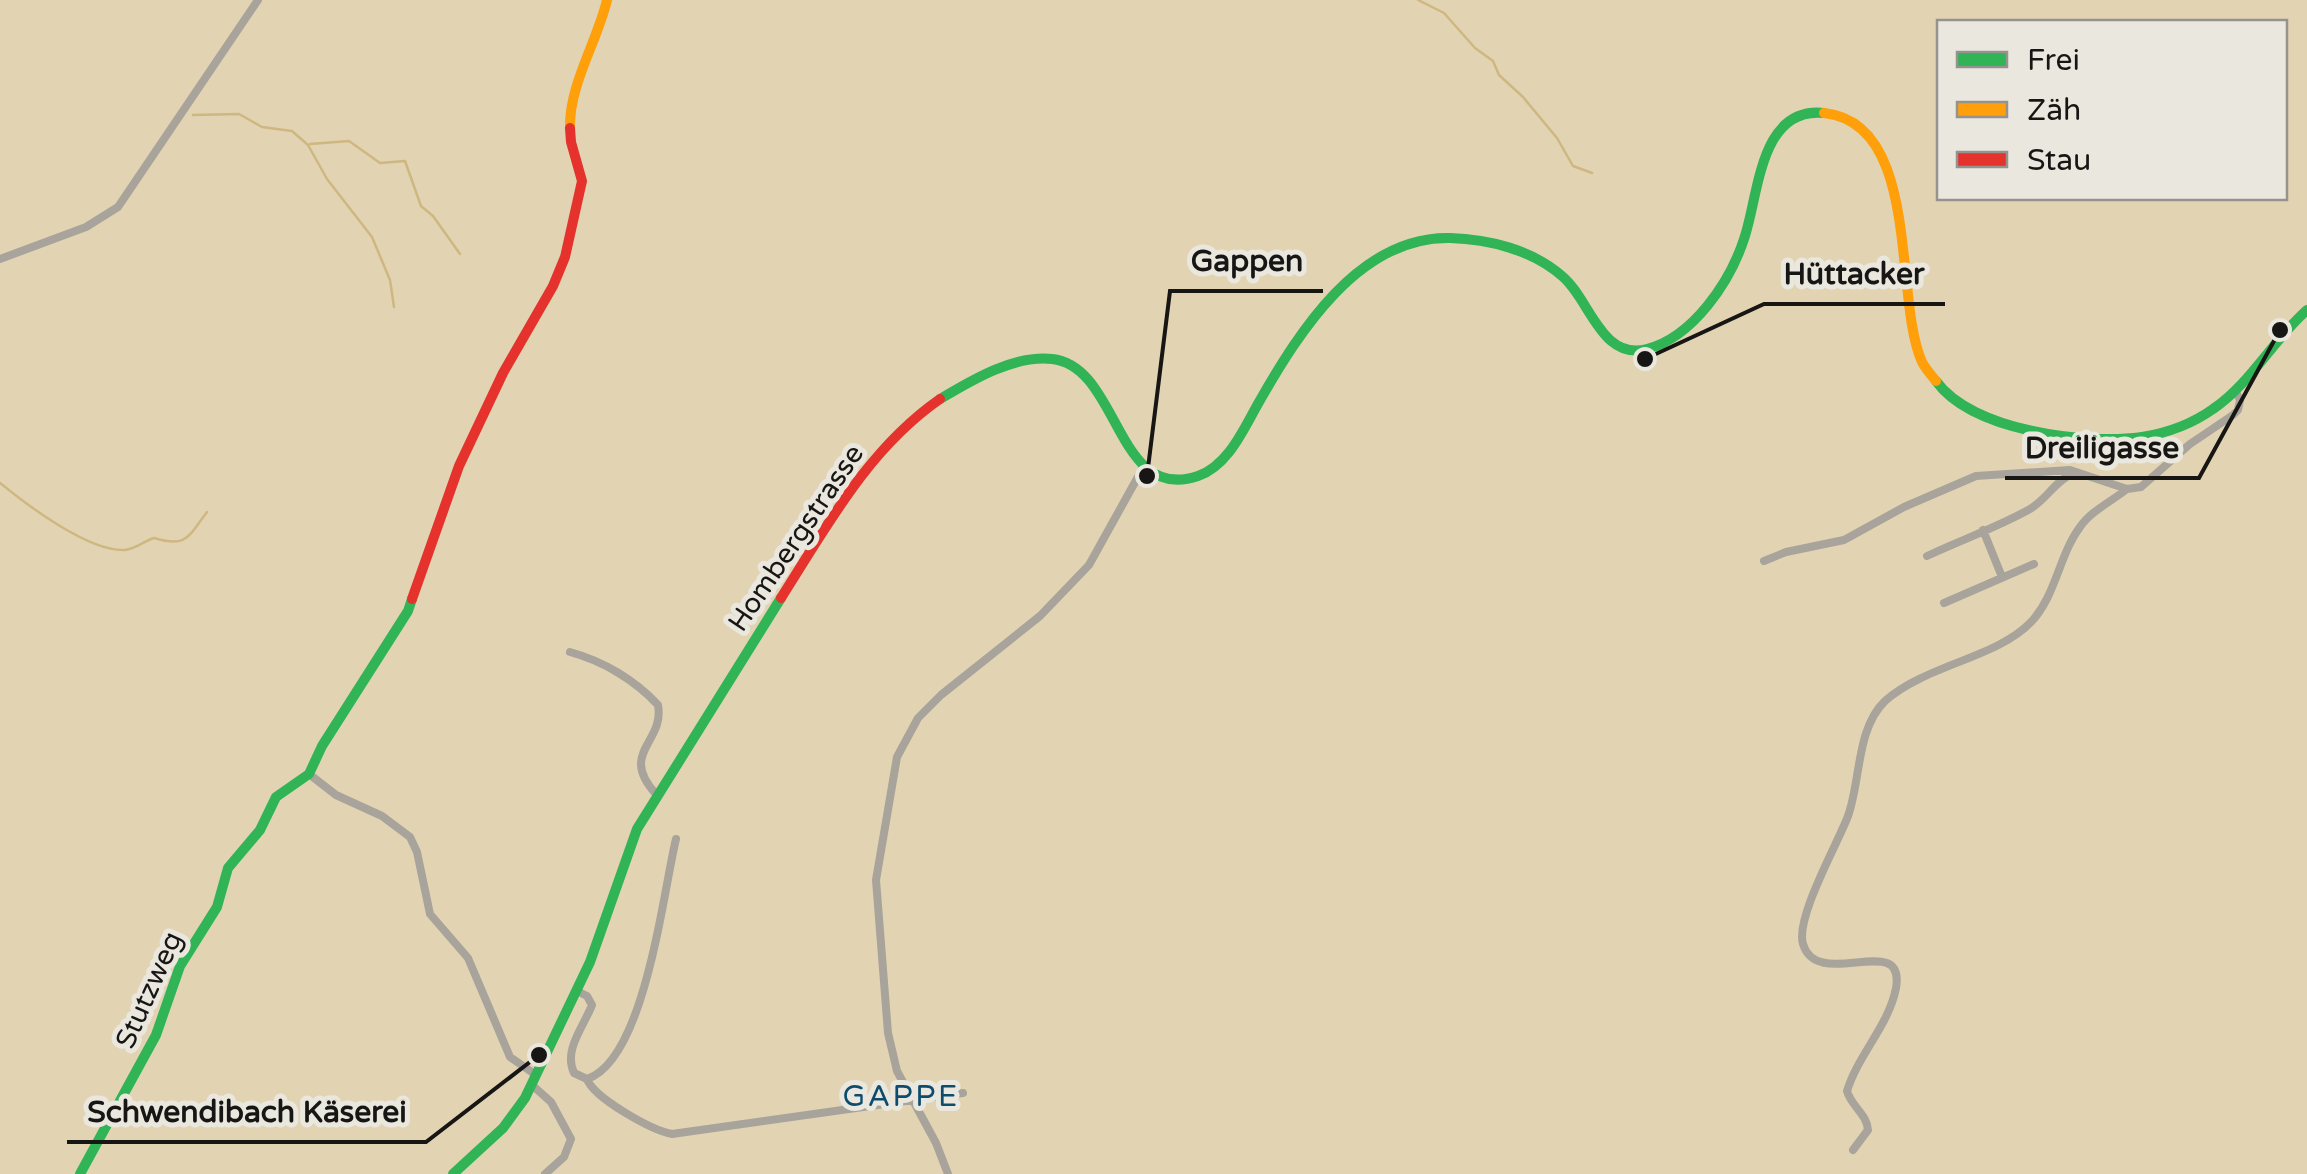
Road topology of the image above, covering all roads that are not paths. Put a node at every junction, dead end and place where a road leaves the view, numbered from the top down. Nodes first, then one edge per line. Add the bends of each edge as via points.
1 (258, 0) edge
2 (607, 0) edge
3 (0, 259) edge
4 (2307, 310) edge
5 (2235, 390) junction
6 (1144, 466) junction
7 (2078, 472) junction
8 (2127, 489) junction
9 (1983, 530) junction
10 (1927, 556) dead end
11 (1764, 560) dead end
12 (2034, 564) dead end
13 (2002, 577) junction
14 (1944, 603) dead end
15 (570, 652) dead end
16 (309, 774) junction
17 (656, 794) junction
18 (676, 839) dead end
19 (577, 991) junction
20 (588, 1079) junction
21 (534, 1080) junction
22 (962, 1093) dead end
23 (912, 1102) junction
24 (1853, 1150) dead end
25 (80, 1174) edge
26 (453, 1174) edge
27 (545, 1174) edge
28 (948, 1174) edge

1 - 3 street via 118,207 86,228
2 - 16 street via 572,100 570,135 582,181 559,272 459,466 408,611
4 - 5 street
5 - 6 street via 2174,430 2140,438 2024,429 1951,401 1928,376 1914,342 1905,233 1885,166 1860,126 1840,114 1814,112 1775,136 1732,265 1701,310 1660,344 1634,351 1610,342 1574,286 1525,254 1462,239 1409,243 1375,259 1319,314 1214,467 1178,479
5 - 8 street via 2236,412 2145,485
6 - 17 street, Hombergstrasse via 1085,376 1061,360 995,371 937,402 892,438 852,488
6 - 23 street via 1089,565 1040,616 918,718 898,757 879,861 878,915 890,1048
7 - 8 street
7 - 9 street via 2060,480 2036,506
7 - 11 street via 1966,478 1850,538
8 - 24 street via 2082,523 2029,624 1896,694 1872,718 1848,815 1818,882 1802,943 1829,964 1880,960 1895,974 1889,1008 1847,1091 1868,1123
9 - 10 street
9 - 13 street
12 - 13 street
13 - 14 street
15 - 17 street via 629,680 658,706 658,723 640,758
16 - 21 street via 410,837 430,914 468,958 506,1052
16 - 25 street, Stutzweg via 276,797 260,830 228,868 217,907 186,952 148,1052
17 - 19 street, Hombergstrasse
18 - 20 street via 644,995 607,1066
19 - 20 street via 592,1005 570,1064
19 - 21 street, Hombergstrasse
20 - 23 street via 602,1096 672,1134
21 - 26 street, Hombergstrasse via 509,1121
21 - 27 street via 571,1139 564,1157
22 - 23 street
23 - 28 street

